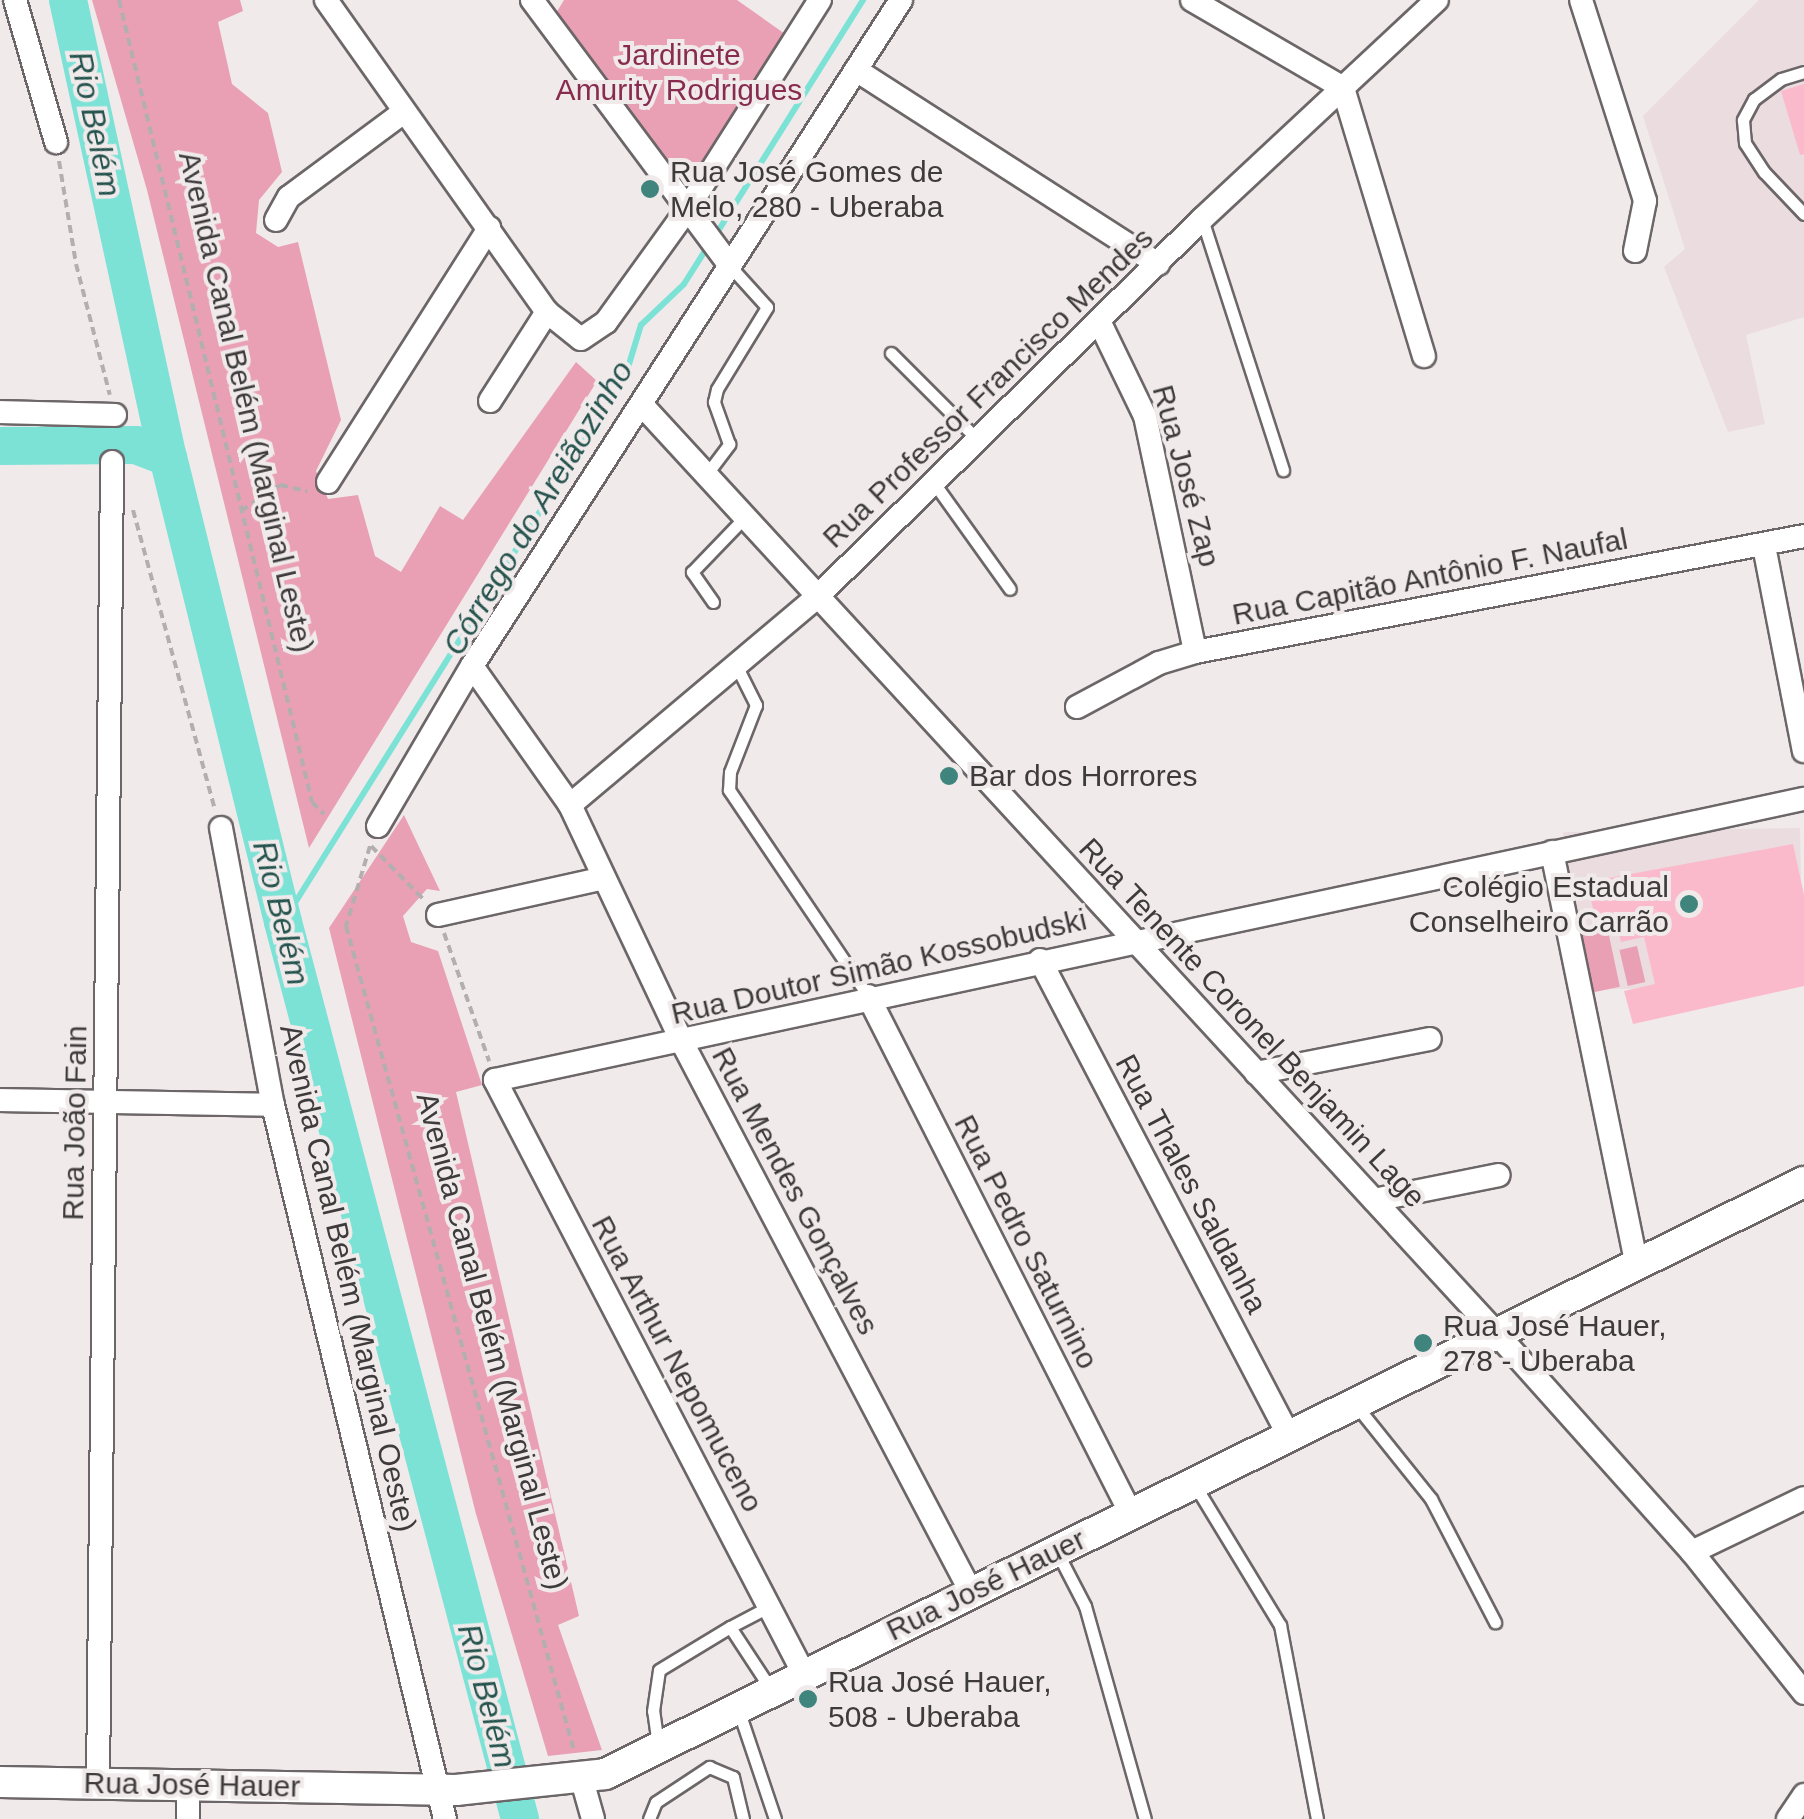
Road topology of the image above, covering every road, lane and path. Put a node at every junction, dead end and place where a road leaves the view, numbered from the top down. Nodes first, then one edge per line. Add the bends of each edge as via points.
1 (15, 0) edge
2 (120, 0) edge
3 (326, 0) edge
4 (820, 0) edge
5 (901, 0) edge
6 (1192, 0) edge
7 (1437, 0) edge
8 (1581, 0) edge
9 (543, 5) edge
10 (856, 70) junction
11 (1804, 72) edge
12 (1344, 88) junction
13 (404, 112) junction
14 (56, 142) joint
15 (686, 211) junction
16 (1804, 214) edge
17 (1202, 219) junction
18 (276, 220) dead end
19 (489, 228) junction
20 (1634, 250) dead end
21 (1158, 264) junction
22 (730, 266) junction
23 (548, 312) junction
24 (1100, 322) junction
25 (891, 354) dead end
26 (1424, 356) dead end
27 (490, 401) dead end
28 (642, 406) junction
29 (0, 412) edge
30 (114, 414) joint
31 (978, 440) junction
32 (112, 462) dead end
33 (1283, 470) dead end
34 (706, 475) junction
35 (328, 482) joint
36 (934, 483) junction
37 (132, 506) dead end
38 (240, 513) junction
39 (745, 517) junction
40 (1804, 536) edge
41 (1764, 546) junction
42 (1010, 589) dead end
43 (818, 596) junction
44 (714, 602) dead end
45 (1195, 652) junction
46 (472, 666) junction
47 (736, 666) junction
48 (1077, 707) dead end
49 (1804, 751) edge
50 (1804, 799) edge
51 (570, 805) junction
52 (324, 814) dead end
53 (221, 828) joint
54 (374, 835) junction
55 (1552, 852) junction
56 (601, 878) junction
57 (438, 915) junction
58 (1134, 940) junction
59 (1040, 960) junction
60 (868, 996) junction
61 (1430, 1039) dead end
62 (683, 1044) junction
63 (1256, 1073) junction
64 (495, 1080) junction
65 (0, 1100) edge
66 (106, 1102) junction
67 (273, 1105) junction
68 (1499, 1175) dead end
69 (1804, 1182) edge
70 (1374, 1200) junction
71 (1636, 1261) junction
72 (1498, 1335) junction
73 (1355, 1404) junction
74 (1289, 1436) junction
75 (1194, 1483) junction
76 (1804, 1498) edge
77 (1131, 1514) junction
78 (1056, 1550) junction
79 (1692, 1552) junction
80 (972, 1592) junction
81 (770, 1606) junction
82 (1495, 1622) dead end
83 (730, 1627) junction
84 (805, 1676) junction
85 (772, 1691) junction
86 (1804, 1693) edge
87 (737, 1708) junction
88 (658, 1750) junction
89 (573, 1781) junction
90 (0, 1782) edge
91 (98, 1784) junction
92 (188, 1785) junction
93 (1804, 1795) edge
94 (446, 1799) edge
95 (188, 1819) edge
96 (593, 1819) edge
97 (649, 1819) edge
98 (743, 1819) edge
99 (775, 1819) edge
100 (1145, 1819) edge
101 (1317, 1819) edge
102 (1788, 1819) edge

1 - 14 street
2 - 38 path, Avenida Canal Belém (Marginal Leste)
3 - 13 street
4 - 15 street
5 - 10 street
6 - 12 street
7 - 12 street, Rua Professor Francisco Mendes
8 - 20 street via 1645,201
9 - 15 street
10 - 21 street
10 - 22 street
11 - 16 lane via 1754,99 1744,120 1755,158
12 - 17 street, Rua Professor Francisco Mendes
12 - 26 street
13 - 18 street via 288,197
13 - 19 street
14 - 30 path via 76,264
15 - 22 street
15 - 23 street via 606,322 581,340
17 - 21 street, Rua Professor Francisco Mendes
17 - 33 lane
19 - 23 street
19 - 35 street
21 - 24 street, Rua Professor Francisco Mendes
22 - 28 street
22 - 34 lane via 767,307 717,389 717,412 730,444
23 - 27 street
24 - 31 street, Rua Professor Francisco Mendes
24 - 45 street, Rua José Zap via 1145,416
25 - 31 lane
28 - 34 street, Rua Tenente Coronel Benjamin Lage
28 - 46 street
29 - 30 street
31 - 36 street, Rua Professor Francisco Mendes
32 - 66 street, Rua João Fain
34 - 39 street, Rua Tenente Coronel Benjamin Lage
35 - 38 path via 318,492 280,485
36 - 42 lane
36 - 43 street, Rua Professor Francisco Mendes
37 - 53 path
38 - 52 path, Avenida Canal Belém (Marginal Leste) via 312,802
39 - 43 street, Rua Tenente Coronel Benjamin Lage
39 - 44 lane via 692,572
40 - 41 street, Rua Capitão Antônio F. Naufal
41 - 45 street, Rua Capitão Antônio F. Naufal
41 - 49 street
43 - 47 street, Rua Professor Francisco Mendes
43 - 58 street, Rua Tenente Coronel Benjamin Lage
45 - 48 street, Rua Capitão Antônio F. Naufal via 1158,663
46 - 51 street, Rua Mendes Gonçalves
46 - 54 street
47 - 51 street, Rua Professor Francisco Mendes
47 - 60 lane via 756,705 730,772 730,790
50 - 55 street, Rua Doutor Simão Kossobudski
51 - 56 street, Rua Mendes Gonçalves
53 - 67 street, Avenida Canal Belém (Marginal Oeste)
54 - 57 path
54 - 89 path, Avenida Canal Belém (Marginal Leste) via 355,878 346,926
55 - 58 street, Rua Doutor Simão Kossobudski
55 - 71 street
56 - 57 street
56 - 62 street, Rua Mendes Gonçalves
57 - 64 path
58 - 59 street, Rua Doutor Simão Kossobudski
58 - 63 street, Rua Tenente Coronel Benjamin Lage
59 - 60 street, Rua Doutor Simão Kossobudski
59 - 74 street, Rua Thales Saldanha
60 - 62 street, Rua Doutor Simão Kossobudski
60 - 77 street, Rua Pedro Saturnino
61 - 63 street
62 - 64 street, Rua Doutor Simão Kossobudski
62 - 80 street, Rua Mendes Gonçalves
63 - 70 street, Rua Tenente Coronel Benjamin Lage
64 - 81 street, Rua Arthur Nepomuceno
65 - 66 street
66 - 67 street
66 - 91 street, Rua João Fain
67 - 94 street, Avenida Canal Belém (Marginal Oeste)
68 - 70 street
69 - 71 main road, Rua José Hauer
70 - 72 street, Rua Tenente Coronel Benjamin Lage
71 - 72 main road, Rua José Hauer
72 - 73 main road, Rua José Hauer
72 - 79 street, Rua Tenente Coronel Benjamin Lage
73 - 74 main road, Rua José Hauer
73 - 82 lane via 1432,1500
74 - 75 main road, Rua José Hauer
75 - 77 main road, Rua José Hauer
75 - 101 lane via 1280,1625
76 - 79 street
77 - 78 main road, Rua José Hauer
78 - 80 main road, Rua José Hauer
78 - 100 lane via 1085,1606
79 - 86 street, Rua Tenente Coronel Benjamin Lage
80 - 84 main road, Rua José Hauer
81 - 83 lane
81 - 84 street, Rua Arthur Nepomuceno
83 - 85 lane
83 - 88 lane via 659,1670 653,1712
84 - 85 main road, Rua José Hauer
85 - 87 main road, Rua José Hauer
87 - 88 main road, Rua José Hauer
87 - 99 lane
88 - 89 main road, Rua José Hauer
89 - 94 main road, Rua José Hauer
89 - 96 street
90 - 91 main road, Rua José Hauer
91 - 92 main road, Rua José Hauer
92 - 94 main road, Rua José Hauer
92 - 95 street
93 - 102 street
97 - 98 lane via 656,1802 709,1767 733,1777

